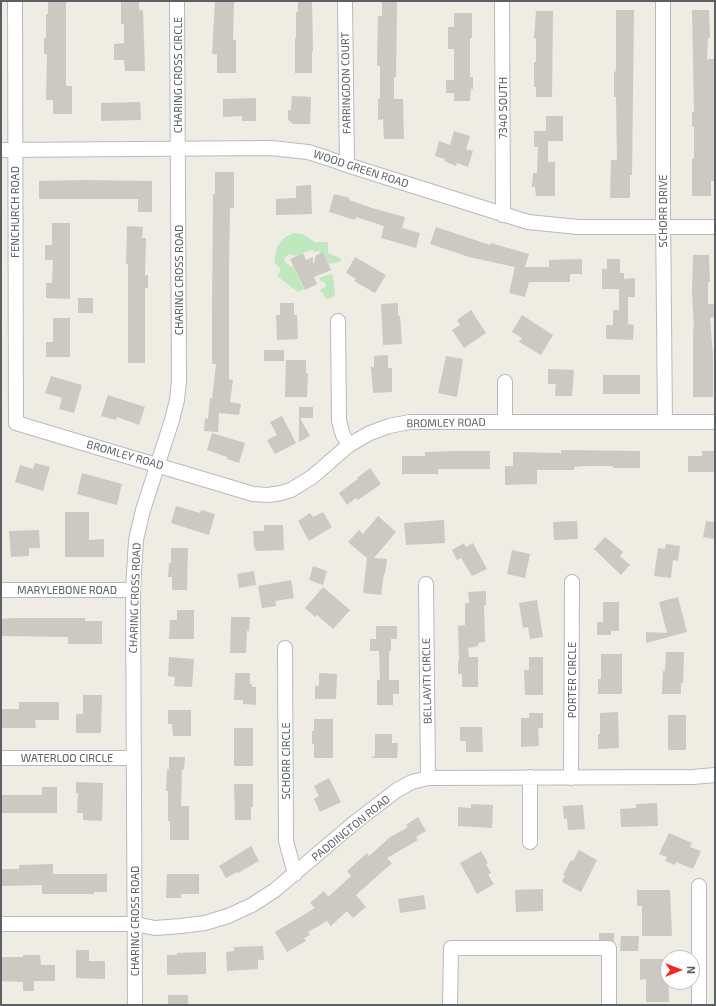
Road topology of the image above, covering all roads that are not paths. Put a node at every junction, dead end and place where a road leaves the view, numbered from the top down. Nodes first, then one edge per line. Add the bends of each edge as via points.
1 (15, 1) edge
2 (177, 1) edge
3 (345, 1) edge
4 (502, 1) edge
5 (663, 1) edge
6 (179, 148) junction
7 (1, 150) edge
8 (15, 150) junction
9 (346, 165) junction
10 (503, 215) junction
11 (663, 227) junction
12 (715, 227) edge
13 (338, 321) dead end
14 (506, 382) dead end
15 (505, 422) junction
16 (665, 422) junction
17 (715, 422) edge
18 (16, 423) joint
19 (349, 445) junction
20 (156, 464) junction
21 (572, 582) dead end
22 (426, 584) dead end
23 (1, 590) edge
24 (133, 590) junction
25 (285, 648) dead end
26 (1, 758) edge
27 (134, 758) junction
28 (715, 775) edge
29 (530, 777) junction
30 (428, 778) junction
31 (571, 778) junction
32 (530, 842) dead end
33 (295, 874) junction
34 (699, 886) dead end
35 (1, 924) edge
36 (135, 924) junction
37 (135, 1005) edge
38 (450, 1005) edge
39 (609, 1005) edge
40 (699, 1005) edge

1 - 8 street, FENCHURCH ROAD
2 - 6 street, CHARING CROSS CIRCLE
3 - 9 street, FARRINGDON COURT
4 - 10 street, 7340 SOUTH
5 - 11 street, SCHORR DRIVE
6 - 8 street, WOOD GREEN ROAD
6 - 9 street, WOOD GREEN ROAD via 271,148 308,152
6 - 20 street, CHARING CROSS ROAD via 179,381 177,400
7 - 8 street, WOOD GREEN ROAD
8 - 18 street, FENCHURCH ROAD
9 - 10 street, WOOD GREEN ROAD
10 - 11 street, WOOD GREEN ROAD via 528,222 566,227
11 - 12 street, WOOD GREEN ROAD
11 - 16 street, SCHORR DRIVE
13 - 19 street via 339,420
14 - 15 street
15 - 16 street, BROMLEY ROAD
15 - 19 street, BROMLEY ROAD via 410,422 370,432
16 - 17 street, BROMLEY ROAD
18 - 20 street, BROMLEY ROAD
19 - 20 street, BROMLEY ROAD via 312,477 291,490 268,495 252,494
20 - 24 street, CHARING CROSS ROAD via 136,540
21 - 31 street, PORTER CIRCLE
22 - 30 street, BELLAVITI CIRCLE
23 - 24 street, MARYLEBONE ROAD
24 - 27 street, CHARING CROSS ROAD
25 - 33 street, SCHORR CIRCLE via 286,841
26 - 27 street, WATERLOO CIRCLE
27 - 36 street, CHARING CROSS ROAD
28 - 31 street, PADDINGTON ROAD
29 - 30 street, PADDINGTON ROAD
29 - 31 street, PADDINGTON ROAD
29 - 32 street
30 - 33 street, PADDINGTON ROAD via 412,782 397,790
33 - 36 street, PADDINGTON ROAD via 252,905 228,916 205,923 181,926 155,928
34 - 40 street
35 - 36 street, PADDINGTON ROAD
36 - 37 street, CHARING CROSS ROAD
38 - 39 street via 451,948 609,948

